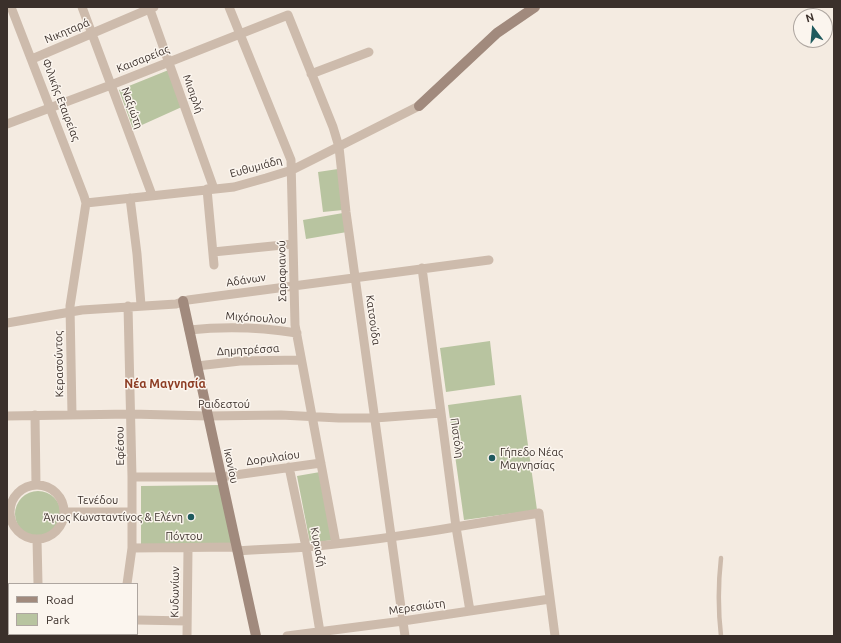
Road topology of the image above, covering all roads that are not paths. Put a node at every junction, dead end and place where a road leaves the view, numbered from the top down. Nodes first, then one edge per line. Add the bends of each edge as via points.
1 (11, 7) edge
2 (82, 7) edge
3 (229, 7) edge
4 (535, 7) edge
5 (151, 8) edge
6 (288, 15) joint
7 (92, 34) junction
8 (240, 34) junction
9 (369, 52) dead end
10 (32, 59) junction
11 (169, 61) junction
12 (311, 74) junction
13 (111, 85) junction
14 (419, 106) joint
15 (51, 108) junction
16 (7, 124) edge
17 (339, 147) junction
18 (292, 170) junction
19 (210, 189) junction
20 (152, 195) junction
21 (130, 198) junction
22 (86, 203) junction
23 (293, 244) junction
24 (213, 252) junction
25 (489, 260) dead end
26 (214, 265) dead end
27 (422, 268) junction
28 (355, 277) junction
29 (294, 285) junction
30 (183, 301) junction
31 (128, 306) junction
32 (141, 306) junction
33 (70, 312) junction
34 (7, 323) edge
35 (189, 330) junction
36 (296, 333) junction
37 (301, 360) junction
38 (197, 366) junction
39 (441, 413) junction
40 (131, 414) junction
41 (35, 415) junction
42 (72, 415) junction
43 (7, 416) edge
44 (208, 416) junction
45 (313, 417) junction
46 (375, 418) junction
47 (321, 463) junction
48 (289, 467) junction
49 (221, 477) junction
50 (132, 478) junction
51 (36, 485) junction
52 (9, 511) edge
53 (65, 512) junction
54 (132, 512) junction
55 (456, 526) junction
56 (392, 536) junction
57 (37, 539) junction
58 (336, 544) junction
59 (306, 547) junction
60 (132, 548) junction
61 (188, 549) junction
62 (237, 549) junction
63 (721, 558) dead end
64 (38, 583) edge
65 (127, 583) edge
66 (550, 599) junction
67 (470, 611) junction
68 (138, 620) edge
69 (187, 621) junction
70 (404, 621) junction
71 (320, 632) junction
72 (187, 636) edge
73 (256, 636) edge
74 (287, 636) edge
75 (405, 636) edge
76 (555, 636) edge
77 (721, 636) edge

1 - 10 street, Φιλικής Εταιρείας
2 - 7 street, Ναξιώτη
3 - 8 street, Σαραφιανού
4 - 14 street via 490,40
5 - 7 street, Νικηταρά
5 - 11 street, Μισιρλή
6 - 8 street, Καισαρείας
6 - 12 street, Κατσούδα
7 - 10 street, Νικηταρά
7 - 13 street, Ναξιώτη
8 - 11 street, Καισαρείας
8 - 18 street, Σαραφιανού via 291,160
9 - 12 street
10 - 15 street, Φιλικής Εταιρείας
11 - 13 street, Καισαρείας
11 - 19 street, Μισιρλή
12 - 17 street, Κατσούδα
13 - 15 street, Καισαρείας
13 - 20 street, Ναξιώτη
14 - 17 street, Ευθυμιάδη
15 - 16 street, Καισαρείας
15 - 22 street, Φιλικής Εταιρείας
17 - 18 street, Ευθυμιάδη
17 - 28 street, Κατσούδα
18 - 19 street, Ευθυμιάδη via 234,187
18 - 23 street, Σαραφιανού
19 - 20 street, Ευθυμιάδη
19 - 24 street, Μισιρλή
20 - 21 street, Ευθυμιάδη
21 - 22 street, Ευθυμιάδη
21 - 32 street
22 - 33 street, Κερασούντος
23 - 24 street
23 - 29 street, Σαραφιανού
24 - 26 street, Μισιρλή
25 - 27 street, Αδάνων
27 - 28 street, Αδάνων
27 - 39 street, Πιστόλη
28 - 29 street, Αδάνων
28 - 46 street, Κατσούδα
29 - 30 street, Αδάνων
29 - 36 street, Σαραφιανού
30 - 32 street, Αδάνων via 176,304
30 - 35 street, Ικονίου
31 - 32 street, Αδάνων
31 - 33 street, Αδάνων
31 - 40 street, Εφέσου
33 - 34 street, Αδάνων
33 - 42 street, Κερασούντος
35 - 36 street, Μιχόπουλου via 246,327
35 - 38 street, Ικονίου
36 - 37 street, Σαραφιανού
37 - 38 street, Δημητρέσσα via 240,361
37 - 45 street, Σαραφιανού
38 - 44 street, Ικονίου
39 - 46 street, Ραιδεστού
39 - 55 street, Πιστόλη
40 - 42 street, Ραιδεστού
40 - 44 street, Ραιδεστού
40 - 50 street, Εφέσου
41 - 42 street, Ραιδεστού
41 - 43 street, Ραιδεστού
41 - 51 street
44 - 45 street, Ραιδεστού
44 - 49 street, Ικονίου
45 - 46 street, Ραιδεστού
45 - 47 street, Σαραφιανού
46 - 56 street, Κατσούδα
47 - 48 street, Δορυλαίου
47 - 58 street, Σαραφιανού
48 - 49 street, Δορυλαίου
48 - 59 street, Κυριαζή
49 - 50 street, Δορυλαίου
49 - 62 street, Ικονίου
50 - 54 street, Εφέσου
51 - 52 street via 20,491
51 - 53 street via 48,487 56,493
52 - 57 street via 18,531
53 - 54 street, Τενέδου
53 - 57 street via 62,523 55,532
54 - 60 street, Εφέσου
55 - 56 street, Πόντου
55 - 66 street, Πόντου via 540,513
55 - 67 street, Πιστόλη
56 - 58 street, Πόντου
56 - 70 street, Κατσούδα
57 - 64 street
58 - 59 street, Πόντου
59 - 62 street, Πόντου
59 - 71 street, Κυριαζή
60 - 61 street, Πόντου
60 - 65 street, Εφέσου
61 - 62 street, Πόντου
61 - 69 street, Κυδωνίων
62 - 73 street, Ικονίου
63 - 77 lane
66 - 67 street, Μερεσιώτη
66 - 76 street
67 - 70 street, Μερεσιώτη
68 - 69 street
69 - 72 street, Κυδωνίων
70 - 71 street, Μερεσιώτη
70 - 75 street, Κατσούδα
71 - 74 street, Μερεσιώτη

